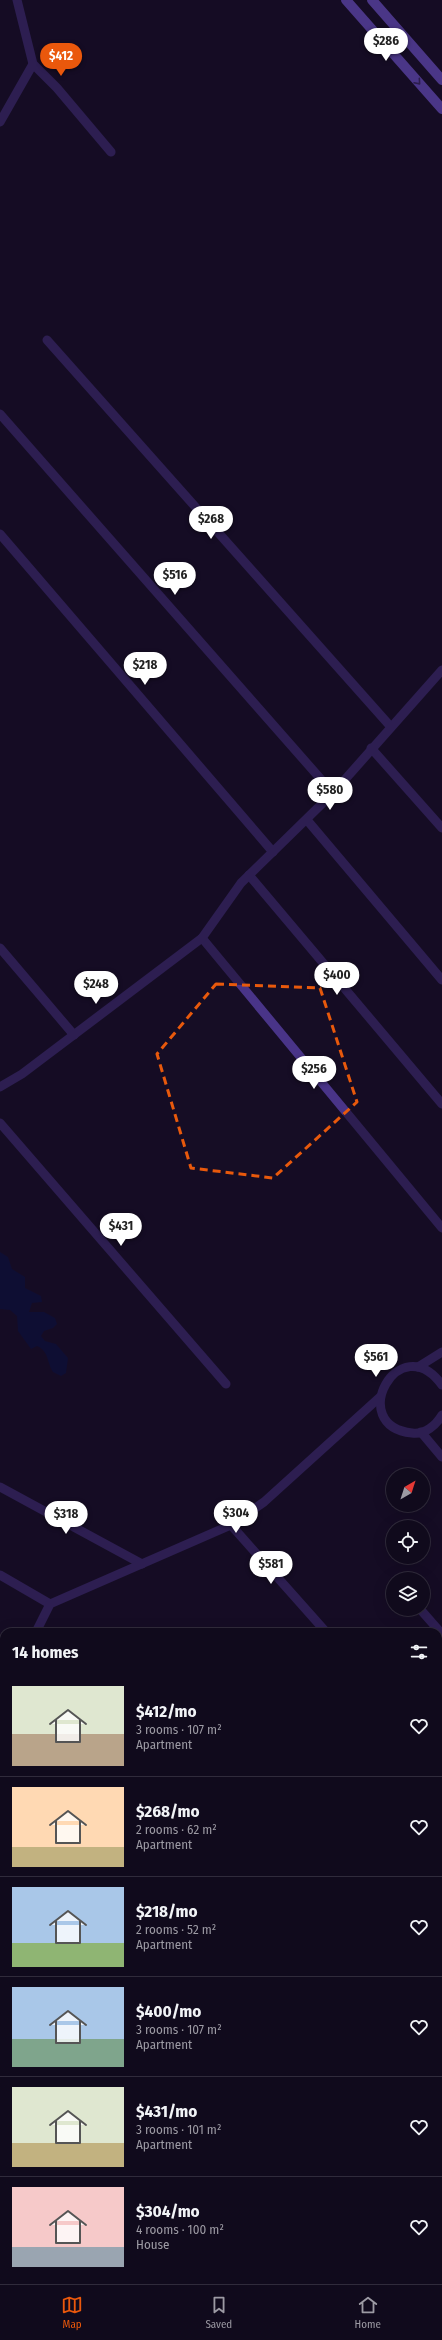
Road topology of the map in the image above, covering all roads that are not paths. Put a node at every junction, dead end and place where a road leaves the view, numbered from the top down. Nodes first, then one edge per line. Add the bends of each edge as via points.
1 (17, 0) edge
2 (346, 0) edge
3 (372, 0) edge
4 (33, 64) junction
5 (442, 80) edge
6 (442, 109) edge
7 (0, 122) edge
8 (111, 152) dead end
9 (47, 340) dead end
10 (0, 414) edge
11 (0, 534) edge
12 (442, 670) edge
13 (391, 727) junction
14 (371, 748) junction
15 (333, 793) junction
16 (307, 820) junction
17 (442, 828) edge
18 (273, 852) junction
19 (249, 875) junction
20 (202, 938) junction
21 (0, 948) edge
22 (442, 980) edge
23 (74, 1035) junction
24 (2, 1083) edge
25 (442, 1104) edge
26 (0, 1123) edge
27 (442, 1228) edge
28 (442, 1352) edge
29 (418, 1367) junction
30 (226, 1384) dead end
31 (442, 1385) edge
32 (380, 1397) junction
33 (441, 1418) edge
34 (421, 1432) junction
35 (442, 1457) edge
36 (0, 1487) edge
37 (231, 1524) junction
38 (142, 1564) junction
39 (0, 1575) edge
40 (50, 1604) junction
41 (426, 1616) edge
42 (38, 1628) edge
43 (322, 1628) edge
44 (437, 1628) edge

1 - 4 street
2 -> 6 main road
3 - 5 main road
4 - 7 street
4 - 8 street via 57,88
9 - 13 street
10 - 15 street
11 - 18 street
12 - 13 street
13 - 14 street
14 - 15 street
14 - 17 street
15 - 16 street
16 - 18 street
16 - 22 street
18 - 19 street
19 - 20 street
19 - 25 street
20 - 23 street
20 - 27 street
21 - 23 street
23 - 24 street via 22,1074
26 - 30 street
28 - 29 street
29 - 31 street via 435,1376
29 - 32 street via 399,1370 388,1378
32 - 34 street via 383,1414 390,1425 402,1432
32 - 37 street via 264,1502
33 - 34 street
34 - 35 street
36 - 38 street
37 - 38 street
37 - 43 street
38 - 40 street
39 - 40 street
40 - 42 street
41 - 44 street

